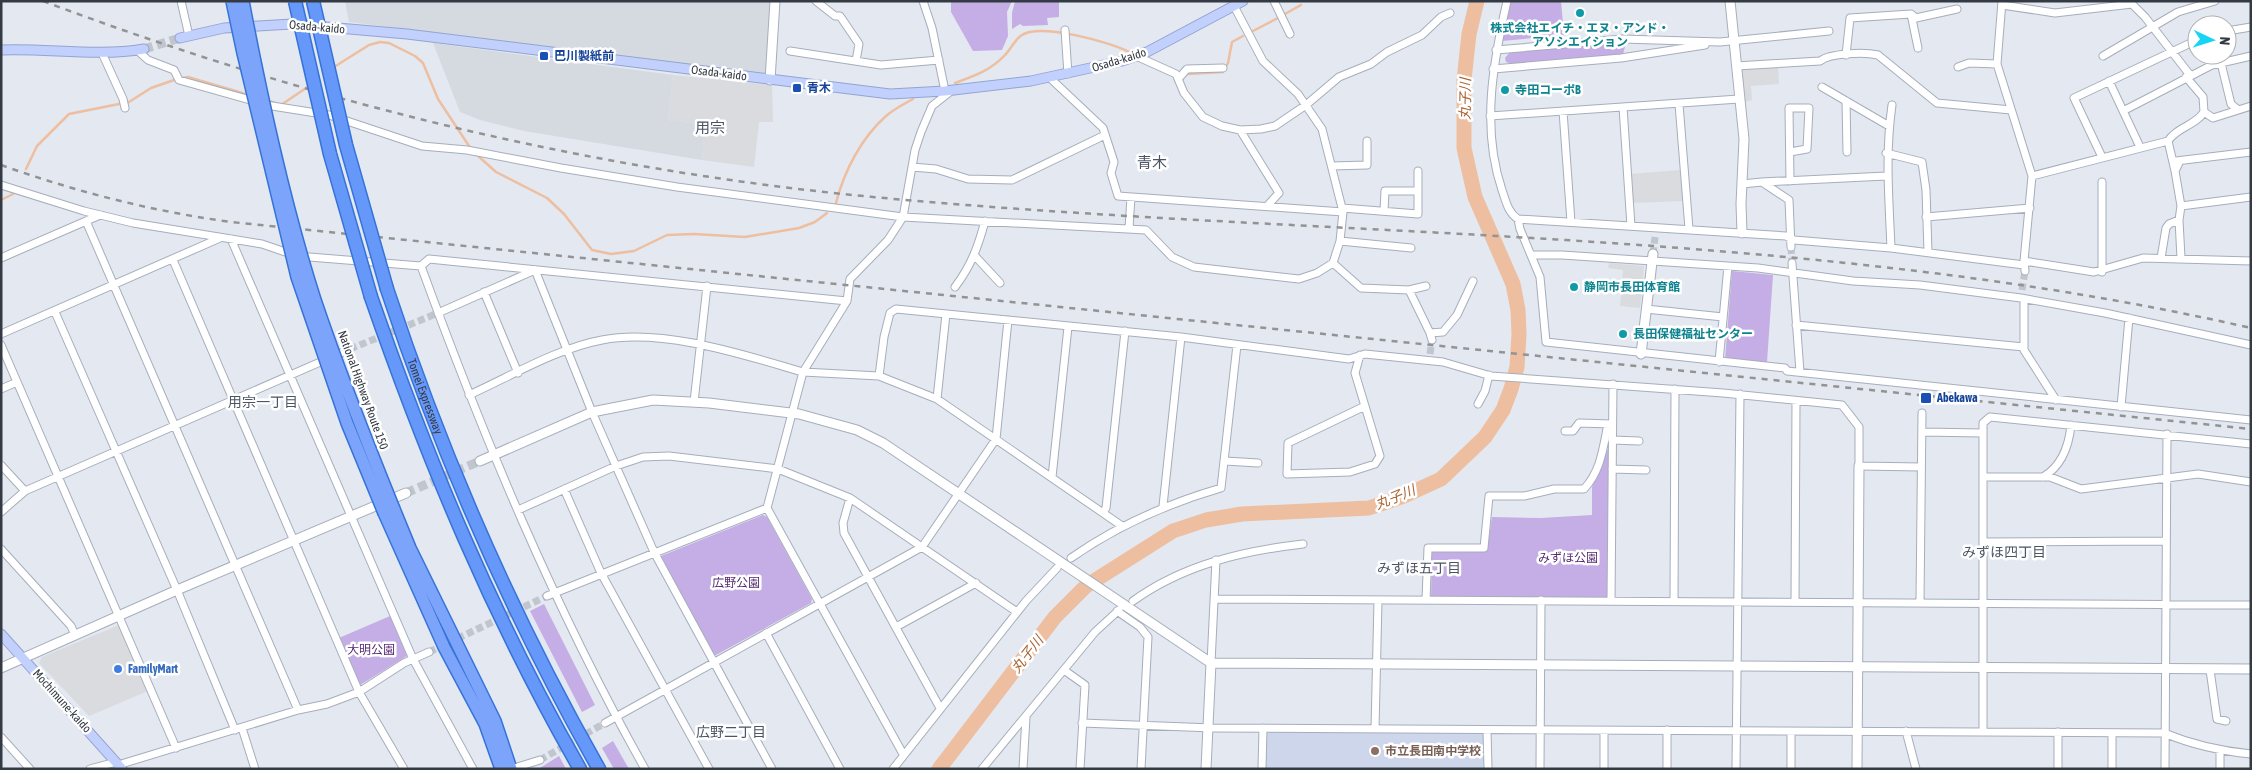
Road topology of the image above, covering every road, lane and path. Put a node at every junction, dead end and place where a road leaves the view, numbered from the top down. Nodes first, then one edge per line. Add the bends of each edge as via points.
1 (181, 1) edge
2 (232, 1) edge
3 (242, 1) edge
4 (295, 1) edge
5 (313, 1) edge
6 (775, 1) edge
7 (816, 1) edge
8 (923, 1) edge
9 (1243, 1) edge
10 (1274, 1) edge
11 (1507, 1) edge
12 (1730, 1) edge
13 (2215, 1) edge
14 (2002, 3) edge
15 (2131, 3) edge
16 (1234, 6) junction
17 (1957, 9) dead end
18 (1450, 13) dead end
19 (1911, 14) junction
20 (2152, 26) junction
21 (2251, 26) edge
22 (2237, 29) edge
23 (1829, 31) dead end
24 (1066, 34) dead end
25 (1290, 34) dead end
26 (185, 37) joint
27 (1733, 41) junction
28 (1720, 42) junction
29 (2187, 44) edge
30 (1918, 48) dead end
31 (140, 49) joint
32 (1, 50) edge
33 (1496, 50) junction
34 (790, 51) dead end
35 (2171, 51) junction
36 (102, 53) junction
37 (1846, 55) junction
38 (1136, 56) junction
39 (2103, 56) dead end
40 (2251, 56) edge
41 (2237, 59) edge
42 (939, 60) junction
43 (856, 61) junction
44 (1997, 64) junction
45 (2216, 65) edge
46 (2221, 65) edge
47 (1736, 66) junction
48 (1958, 67) dead end
49 (1223, 68) dead end
50 (1493, 69) junction
51 (1068, 74) junction
52 (2188, 76) junction
53 (1050, 78) junction
54 (1179, 78) junction
55 (770, 80) junction
56 (2108, 81) junction
57 (1822, 87) dead end
58 (948, 91) junction
59 (1739, 99) junction
60 (1846, 101) junction
61 (1678, 104) junction
62 (1306, 105) junction
63 (1892, 105) dead end
64 (2251, 106) edge
65 (1623, 107) junction
66 (125, 108) dead end
67 (2237, 109) junction
68 (2011, 110) junction
69 (1563, 111) junction
70 (2123, 111) junction
71 (2204, 112) junction
72 (1490, 116) junction
73 (1889, 126) junction
74 (1240, 130) junction
75 (1106, 135) junction
76 (1367, 141) dead end
77 (2168, 141) junction
78 (2140, 148) junction
79 (1790, 152) junction
80 (1847, 152) dead end
81 (2251, 152) edge
82 (1886, 153) junction
83 (2102, 157) junction
84 (2176, 161) junction
85 (1332, 166) junction
86 (912, 167) junction
87 (1418, 171) dead end
88 (1886, 176) junction
89 (2032, 176) junction
90 (1790, 180) junction
91 (1762, 182) junction
92 (2102, 182) dead end
93 (1742, 184) junction
94 (1, 185) edge
95 (1418, 191) junction
96 (1131, 197) junction
97 (2251, 197) edge
98 (1267, 206) junction
99 (2181, 206) junction
100 (2030, 208) junction
101 (1342, 210) junction
102 (1384, 211) junction
103 (100, 215) junction
104 (903, 216) junction
105 (1926, 217) junction
106 (1518, 219) junction
107 (2179, 220) junction
108 (86, 221) junction
109 (985, 222) junction
110 (1571, 222) junction
111 (1632, 226) junction
112 (1656, 227) junction
113 (1129, 228) junction
114 (1689, 230) junction
115 (1742, 233) junction
116 (1655, 237) tunnel mouth
117 (1790, 237) junction
118 (221, 238) junction
119 (231, 239) junction
120 (1340, 241) junction
121 (1791, 247) tunnel mouth
122 (1412, 248) dead end
123 (1891, 248) junction
124 (1928, 252) junction
125 (1532, 255) junction
126 (975, 256) junction
127 (1, 258) edge
128 (1653, 258) junction
129 (2160, 258) junction
130 (2181, 258) junction
131 (173, 260) junction
132 (2251, 261) edge
133 (1332, 263) junction
134 (1792, 263) tunnel mouth
135 (421, 266) junction
136 (1728, 266) junction
137 (2024, 266) junction
138 (536, 270) junction
139 (2102, 272) junction
140 (1792, 274) junction
141 (1473, 280) dead end
142 (1000, 283) dead end
143 (114, 286) junction
144 (706, 286) junction
145 (1426, 286) dead end
146 (955, 287) dead end
147 (1409, 290) junction
148 (2022, 290) tunnel mouth
149 (484, 292) junction
150 (2023, 299) junction
151 (846, 301) junction
152 (1646, 309) junction
153 (55, 312) junction
154 (438, 313) junction
155 (946, 314) junction
156 (1723, 317) junction
157 (2129, 318) junction
158 (1008, 320) junction
159 (1796, 325) junction
160 (1068, 327) junction
161 (1125, 331) junction
162 (1, 334) edge
163 (1180, 337) junction
164 (700, 344) junction
165 (1, 345) edge
166 (1237, 345) junction
167 (2251, 345) edge
168 (2024, 347) junction
169 (350, 349) tunnel mouth
170 (568, 350) junction
171 (1641, 354) junction
172 (1360, 355) junction
173 (1719, 362) junction
174 (803, 372) junction
175 (1800, 372) junction
176 (518, 373) junction
177 (290, 375) junction
178 (1490, 375) junction
179 (879, 376) junction
180 (17, 382) junction
181 (1613, 384) junction
182 (1, 389) edge
183 (1675, 389) junction
184 (1740, 394) junction
185 (470, 395) junction
186 (937, 399) junction
187 (233, 400) junction
188 (2056, 400) junction
189 (1796, 401) junction
190 (694, 402) junction
191 (1478, 404) dead end
192 (1365, 406) junction
193 (2120, 406) junction
194 (592, 412) junction
195 (792, 413) junction
196 (1922, 413) dead end
197 (2251, 420) edge
198 (1610, 424) junction
199 (2071, 425) junction
200 (175, 427) junction
201 (1565, 431) dead end
202 (1922, 432) junction
203 (1983, 433) junction
204 (2166, 434) junction
205 (996, 438) junction
206 (1612, 440) junction
207 (1639, 440) dead end
208 (2251, 444) edge
209 (116, 452) junction
210 (493, 455) junction
211 (480, 461) tunnel mouth
212 (1225, 461) junction
213 (1258, 464) dead end
214 (1, 465) edge
215 (616, 466) junction
216 (1859, 466) junction
217 (1921, 467) junction
218 (778, 469) junction
219 (1612, 469) junction
220 (1646, 470) dead end
221 (58, 476) junction
222 (1983, 477) junction
223 (2043, 477) junction
224 (1052, 478) junction
225 (2167, 478) junction
226 (2251, 482) edge
227 (564, 489) junction
228 (25, 491) junction
229 (406, 493) tunnel mouth
230 (960, 493) junction
231 (850, 498) junction
232 (1163, 506) junction
233 (767, 508) junction
234 (518, 510) junction
235 (389, 511) junction
236 (1, 512) edge
237 (1103, 513) junction
238 (352, 517) junction
239 (1122, 526) junction
240 (294, 541) junction
241 (2166, 541) junction
242 (1985, 542) junction
243 (1303, 544) dead end
244 (922, 547) junction
245 (1, 549) edge
246 (654, 552) junction
247 (1071, 558) dead end
248 (1216, 560) junction
249 (235, 567) junction
250 (1057, 568) dead end
251 (601, 573) junction
252 (869, 577) junction
253 (976, 583) junction
254 (177, 590) junction
255 (551, 594) junction
256 (1215, 599) junction
257 (1378, 600) junction
258 (1426, 600) junction
259 (1541, 600) junction
260 (1133, 601) dead end
261 (1611, 601) junction
262 (1674, 601) junction
263 (1737, 602) junction
264 (1795, 602) junction
265 (1857, 602) junction
266 (1920, 602) junction
267 (1984, 602) junction
268 (2165, 603) junction
269 (818, 604) junction
270 (2251, 605) edge
271 (1017, 612) junction
272 (119, 615) junction
273 (896, 627) junction
274 (766, 633) junction
275 (1, 634) edge
276 (75, 634) junction
277 (429, 652) tunnel mouth
278 (23, 658) junction
279 (413, 658) junction
280 (714, 662) junction
281 (1211, 663) junction
282 (1377, 664) junction
283 (1541, 666) junction
284 (1737, 667) junction
285 (1857, 667) junction
286 (1, 668) edge
287 (1983, 668) junction
288 (2165, 669) junction
289 (2251, 669) edge
290 (1064, 670) junction
291 (2210, 670) junction
292 (665, 689) junction
293 (359, 692) junction
294 (940, 708) junction
295 (298, 710) junction
296 (616, 716) junction
297 (1026, 717) junction
298 (2226, 721) dead end
299 (605, 723) tunnel mouth
300 (1082, 723) junction
301 (1144, 726) junction
302 (1208, 728) junction
303 (1263, 728) junction
304 (238, 729) junction
305 (1375, 729) junction
306 (1487, 730) junction
307 (1540, 730) junction
308 (1667, 730) junction
309 (1604, 731) junction
310 (1736, 731) junction
311 (1906, 731) junction
312 (1983, 731) junction
313 (1791, 732) junction
314 (1857, 732) junction
315 (2058, 732) junction
316 (2112, 733) junction
317 (2164, 733) junction
318 (2, 740) edge
319 (176, 748) junction
320 (2220, 751) junction
321 (903, 754) junction
322 (2251, 754) edge
323 (540, 760) tunnel mouth
324 (119, 765) edge
325 (527, 766) edge
326 (30, 769) edge
327 (90, 769) edge
328 (256, 769) edge
329 (404, 769) edge
330 (472, 769) edge
331 (501, 769) edge
332 (511, 769) edge
333 (580, 769) edge
334 (599, 769) edge
335 (645, 769) edge
336 (708, 769) edge
337 (772, 769) edge
338 (840, 769) edge
339 (893, 769) edge
340 (982, 769) edge
341 (1024, 769) edge
342 (1080, 769) edge
343 (1141, 769) edge
344 (1206, 769) edge
345 (1262, 769) edge
346 (1488, 769) edge
347 (1540, 769) edge
348 (1604, 769) edge
349 (1666, 769) edge
350 (1736, 769) edge
351 (1791, 769) edge
352 (1856, 769) edge
353 (1916, 769) edge
354 (2058, 769) edge
355 (2112, 769) edge
356 (2165, 769) edge
357 (2220, 769) edge

1 - 26 street
2 - 235 highway, National Highway Route 150, bridge via 297,277 347,423
3 - 235 highway, National Highway Route 150, bridge via 285,188 315,298
4 - 333 highway, Tomei Expressway, bridge via 330,154 371,297 407,401 469,552 531,680
5 - 334 highway, Tomei Expressway, bridge via 346,145 387,289 424,397 494,565 553,687
6 - 55 street
7 - 43 street via 835,16 840,16 859,44
8 - 42 street
9 - 16 main road, Osada-kaido
10 - 25 street
11 - 33 street
12 - 27 street
13 - 20 street via 2178,12
14 - 15 street via 2055,13
14 - 44 street
15 - 20 street
16 - 38 main road, Osada-kaido
16 - 62 street via 1263,61
17 - 19 street via 1916,18
18 - 62 street via 1422,35 1332,82
19 - 30 street
19 - 37 street via 1850,18
20 - 35 street
20 - 39 street
21 - 22 street
23 - 27 street
24 - 51 street
26 - 55 main road, Osada-kaido via 231,27 292,24 417,35
27 - 28 street
27 - 47 street
28 - 33 street via 1623,39
28 - 50 street via 1621,58
29 - 35 street
31 - 36 main road
31 - 104 street via 148,60 174,70 179,80 272,106 329,115 422,146 467,150 763,200
32 - 36 main road
33 - 50 street
34 - 43 street
35 - 52 street
35 - 56 street
36 - 66 street
37 - 47 street via 1828,55 1820,61
37 - 68 street via 1878,55 1937,103
38 - 51 main road, Osada-kaido
38 - 54 street
40 - 41 street
42 - 43 street via 892,65
42 - 58 street
44 - 48 street via 1969,63
44 - 68 street
45 - 52 street
46 - 67 street via 2231,104
47 - 59 street
49 - 54 street via 1187,69
50 - 72 street
51 - 53 main road, Osada-kaido
52 - 70 street
52 - 71 street via 2202,98
53 - 58 main road, Osada-kaido
53 - 75 street via 1097,121
54 - 74 street via 1184,93 1203,116 1222,126
55 - 58 main road, Osada-kaido via 890,94
56 - 70 street
56 - 83 street via 2074,98
57 - 60 street
58 - 86 street via 932,106
59 - 61 street
59 - 93 street via 1744,139
60 - 73 street
60 - 80 street
61 - 65 street
61 - 114 street
62 - 74 street via 1275,126
62 - 85 street via 1322,129
63 - 73 street
64 - 67 street
65 - 69 street
65 - 111 street
67 - 71 street via 2213,118
68 - 89 street
69 - 72 street
69 - 110 street
70 - 78 street
71 - 77 street
72 - 106 street via 1495,162 1508,206
73 - 82 street
74 - 98 street via 1279,193
75 - 86 street via 1012,180 968,179 936,169
75 - 96 street via 1114,162 1113,186 1118,196
76 - 85 street via 1366,165
77 - 78 street
77 - 84 street
78 - 83 street
79 - 79 street via 1807,149 1810,108 1789,108
79 - 90 street
81 - 84 street
82 - 88 street
82 - 105 street via 1922,162
83 - 89 street
84 - 99 street
85 - 101 street
86 - 104 street
87 - 95 street
88 - 90 street
88 - 123 street
89 - 100 street
90 - 91 street
91 - 93 street
91 - 117 street via 1789,200
92 - 139 street
93 - 115 street
94 - 103 street
95 - 102 street via 1385,191
95 - 102 street via 1418,214
96 - 98 street
96 - 113 street
97 - 99 street
98 - 101 street
99 - 107 street
100 - 105 street
100 - 137 street
101 - 102 street
101 - 120 street
103 - 108 street
103 - 118 street
104 - 109 street
104 - 151 street via 888,240 850,278
105 - 124 street
106 - 110 street
106 - 125 street
107 - 129 street via 2166,228
107 - 130 street
108 - 127 street
108 - 143 street
109 - 113 street
109 - 126 street
110 - 111 street
111 - 112 street
112 - 114 street
112 - 116 street
113 - 133 street via 1146,230 1172,257 1194,267 1299,279 1318,273
114 - 115 street
115 - 117 street
117 - 121 street
117 - 123 street via 1794,240
118 - 119 street
118 - 131 street
119 - 135 street via 262,244 297,256
119 - 177 street
120 - 122 street
120 - 133 street
123 - 124 street
124 - 137 street
125 - 128 street
125 - 171 street via 1540,277 1546,342
126 - 142 street
126 - 146 street
128 - 136 street
128 - 152 street
129 - 130 street
129 - 139 street via 2143,258
130 - 132 street
131 - 143 street
131 - 187 street
133 - 147 street via 1361,288
134 - 140 street
135 - 138 street via 429,259
135 - 154 street
136 - 140 street
136 - 156 street
137 - 139 street
138 - 144 street
138 - 149 street
138 - 170 street
140 - 150 street via 1920,285
140 - 159 street
141 - 147 street via 1457,315 1443,332 1431,336
143 - 153 street
143 - 200 street
144 - 151 street
144 - 164 street
145 - 147 street
148 - 150 street
149 - 154 street
149 - 176 street
150 - 157 street
150 - 168 street
151 - 174 street
152 - 156 street
152 - 171 street
153 - 162 street
153 - 209 street
154 - 185 street
155 - 158 street
155 - 179 street via 896,309 890,313
155 - 186 street
156 - 173 street
157 - 167 street
157 - 193 street
158 - 160 street
158 - 205 street
159 - 168 street
159 - 175 street
160 - 161 street
160 - 224 street
161 - 163 street
161 - 237 street
163 - 166 street
163 - 232 street
164 - 170 street via 622,337
164 - 174 street
164 - 190 street
165 - 180 street
166 - 172 street via 1350,359
166 - 212 street
168 - 188 street
169 - 177 street
170 - 176 street
170 - 194 street
171 - 173 street
172 - 178 street via 1430,357
172 - 192 street via 1355,373
173 - 175 street
174 - 179 street
174 - 195 street
175 - 188 street
176 - 185 street
177 - 187 street
177 - 238 street
178 - 181 street
178 - 191 street
179 - 186 street
180 - 182 street
180 - 221 street
181 - 183 street
181 - 198 street
183 - 184 street
183 - 262 street
184 - 189 street
184 - 263 street
185 - 210 street
186 - 205 street
187 - 200 street
187 - 240 street
188 - 193 street
189 - 216 street via 1842,405 1859,427
189 - 264 street
190 - 194 street via 653,400
190 - 195 street
192 - 192 street via 1288,443 1287,474 1350,472 1375,464 1380,456
193 - 197 street
194 - 210 street
194 - 215 street
195 - 218 street
195 - 230 street via 821,418 857,430
196 - 202 street
198 - 201 street via 1579,423 1573,431
198 - 206 street
198 - 258 street via 1600,464 1594,479 1584,489 1554,489 1524,496 1489,496 1484,548 1428,548
199 - 203 street via 1990,417 1983,423
199 - 204 street
199 - 223 street via 2059,463
200 - 209 street
200 - 249 street
202 - 203 street
202 - 217 street
203 - 222 street
204 - 208 street
204 - 225 street
205 - 224 street
205 - 230 street
206 - 207 street
206 - 219 street
209 - 221 street
209 - 254 street
210 - 211 street
210 - 234 street
212 - 213 street
212 - 232 street via 1221,488
214 - 228 street
215 - 218 street via 636,458 658,456
215 - 227 street
215 - 246 street
216 - 217 street
216 - 265 street
217 - 266 street
218 - 231 street
218 - 233 street
219 - 220 street
219 - 261 street
221 - 228 street
221 - 272 street
222 - 223 street
222 - 242 street
223 - 225 street via 2081,489
224 - 237 street
225 - 226 street via 2198,474
225 - 241 street
227 - 234 street
227 - 251 street
228 - 236 street
229 - 238 street
230 - 244 street
230 - 281 street
231 - 244 street
231 - 252 street via 843,523 844,533
232 - 239 street
233 - 246 street
233 - 269 street
234 - 255 street
235 - 331 highway, National Highway Route 150 via 444,647 485,724
235 - 332 highway, National Highway Route 150 via 495,721
237 - 239 street
238 - 240 street
238 - 279 street
239 - 247 street
240 - 249 street
240 - 293 street
241 - 242 street
241 - 268 street
242 - 267 street
243 - 248 street
244 - 252 street
244 - 253 street
245 - 276 street via 72,626
246 - 251 street
246 - 280 street
248 - 256 street
248 - 260 street via 1175,576
249 - 254 street
249 - 295 street
250 - 271 street
251 - 255 street
251 - 292 street
252 - 269 street
252 - 273 street
253 - 271 street
253 - 273 street
254 - 272 street
254 - 304 street
255 - 296 street
256 - 257 street
256 - 281 street
257 - 258 street
257 - 282 street
258 - 259 street
259 - 261 street
259 - 283 street
261 - 262 street
262 - 263 street
263 - 264 street
263 - 284 street
264 - 265 street
265 - 266 street
265 - 285 street
266 - 267 street
267 - 268 street
267 - 287 street
268 - 270 street
268 - 288 street
269 - 274 street
269 - 321 street
271 - 294 street
272 - 276 street
272 - 319 street
273 - 294 street
274 - 280 street
274 - 338 street
275 - 278 main road, Mochimune-kaido
276 - 278 street
277 - 279 street
278 - 286 street
278 - 324 main road, Mochimune-kaido
279 - 293 street
279 - 330 street
280 - 292 street
280 - 337 street
281 - 282 street
281 - 302 street
282 - 283 street
282 - 305 street
283 - 284 street
283 - 307 street
284 - 285 street
284 - 310 street
285 - 287 street
285 - 314 street
287 - 288 street
287 - 312 street
288 - 291 street
288 - 317 street
289 - 291 street
290 - 297 street
290 - 300 street via 1085,685
290 - 301 street via 1094,632 1118,611 1148,637
291 - 298 street via 2217,719
292 - 296 street
292 - 336 street
293 - 295 street
293 - 329 street
294 - 321 street
295 - 304 street
296 - 299 street
296 - 335 street
297 - 340 street
297 - 341 street
300 - 301 street
300 - 342 street
301 - 302 street
301 - 343 street
302 - 303 street
302 - 344 street
303 - 305 street
303 - 345 street
304 - 319 street
304 - 328 street
305 - 306 street
306 - 307 street
306 - 346 street
307 - 309 street
307 - 347 street
308 - 309 street
308 - 310 street
308 - 349 street
309 - 348 street
310 - 313 street
310 - 350 street
311 - 312 street
311 - 314 street
311 - 353 street
312 - 315 street
313 - 314 street
313 - 351 street
314 - 352 street
315 - 316 street
315 - 354 street
316 - 317 street
316 - 355 street
317 - 320 street
317 - 356 street
318 - 326 street
319 - 324 street
320 - 322 street
320 - 357 street
321 - 339 street
323 - 325 street
324 - 327 street
325 - 332 street

